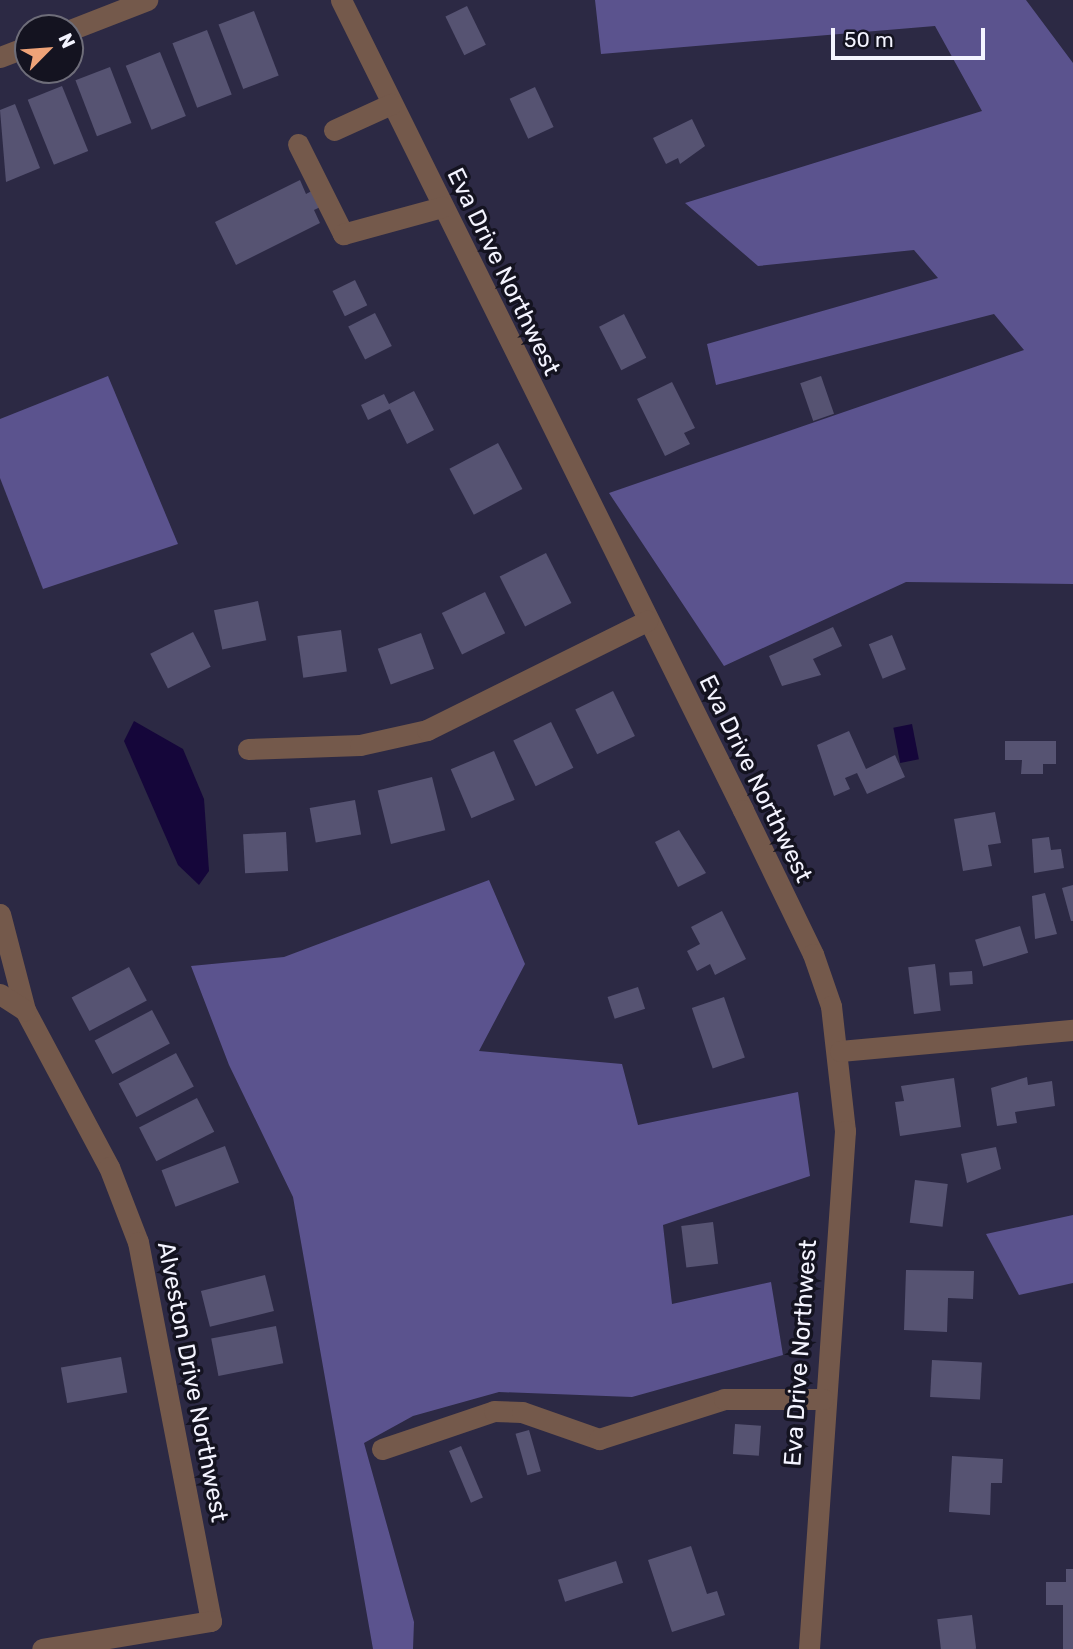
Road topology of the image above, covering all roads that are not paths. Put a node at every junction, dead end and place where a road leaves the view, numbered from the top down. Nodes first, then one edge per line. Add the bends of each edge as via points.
1 (147, 0) edge
2 (341, 0) edge
3 (84, 25) edge
4 (391, 104) junction
5 (334, 130) dead end
6 (298, 144) dead end
7 (442, 207) junction
8 (647, 621) junction
9 (248, 749) dead end
10 (0, 914) edge
11 (0, 994) edge
12 (24, 1010) junction
13 (1073, 1030) edge
14 (840, 1052) junction
15 (823, 1399) junction
16 (382, 1448) dead end
17 (42, 1649) edge
18 (809, 1649) edge

1 - 3 street
2 - 4 street, Eva Drive Northwest
4 - 5 street
4 - 7 street, Eva Drive Northwest
6 - 7 street via 343,234
7 - 8 street, Eva Drive Northwest
8 - 9 street via 427,730 360,745
8 - 14 street, Eva Drive Northwest via 813,954
10 - 12 street, Alveston Drive Northwest
11 - 12 street, Alveston Drive Northwest
12 - 17 street, Alveston Drive Northwest via 109,1167 138,1242 211,1621
13 - 14 street
14 - 15 street, Eva Drive Northwest via 845,1131
15 - 16 street via 724,1399 598,1438 522,1412 494,1412
15 - 18 street, Eva Drive Northwest

